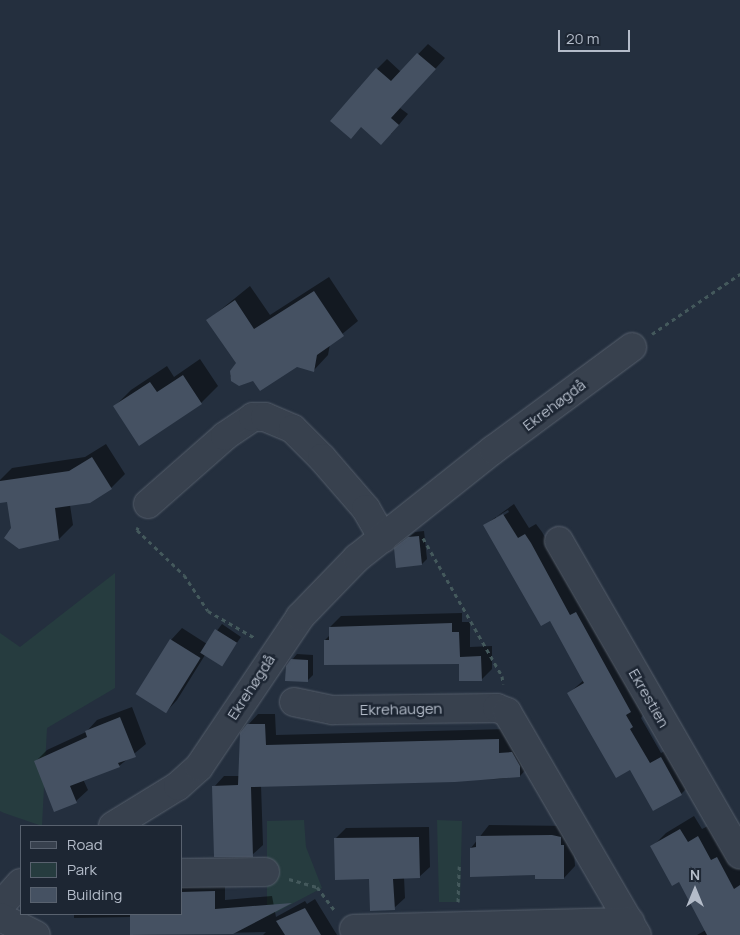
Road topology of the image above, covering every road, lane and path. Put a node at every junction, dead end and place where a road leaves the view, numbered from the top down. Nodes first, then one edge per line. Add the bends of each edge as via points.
1 (740, 274) edge
2 (632, 347) joint
3 (148, 504) joint
4 (409, 517) junction
5 (382, 538) junction
6 (559, 541) dead end
7 (276, 650) junction
8 (294, 702) dead end
9 (507, 712) junction
10 (123, 824) edge
11 (740, 854) edge
12 (459, 866) dead end
13 (265, 872) joint
14 (182, 873) edge
15 (20, 884) edge
16 (0, 906) edge
17 (0, 917) edge
18 (450, 926) junction
19 (354, 928) joint
20 (634, 928) edge
21 (36, 935) edge

1 - 2 path
2 - 4 street, Ekrehøgdå
3 - 5 street via 225,436 254,417 278,420 293,429 360,502
3 - 7 path via 137,530 184,575 208,611
4 - 5 street, Ekrehøgdå
4 - 9 path via 502,676
5 - 7 street, Ekrehøgdå via 328,588
6 - 11 street, Ekrestien
7 - 10 street, Ekrehøgdå via 199,767 178,786
8 - 9 street, Ekrehaugen via 333,710 497,708
9 - 20 street
12 - 18 path via 458,912 449,912
13 - 14 street
13 - 19 path via 317,887 340,918
15 - 16 street
17 - 21 street
18 - 19 street
18 - 20 street

